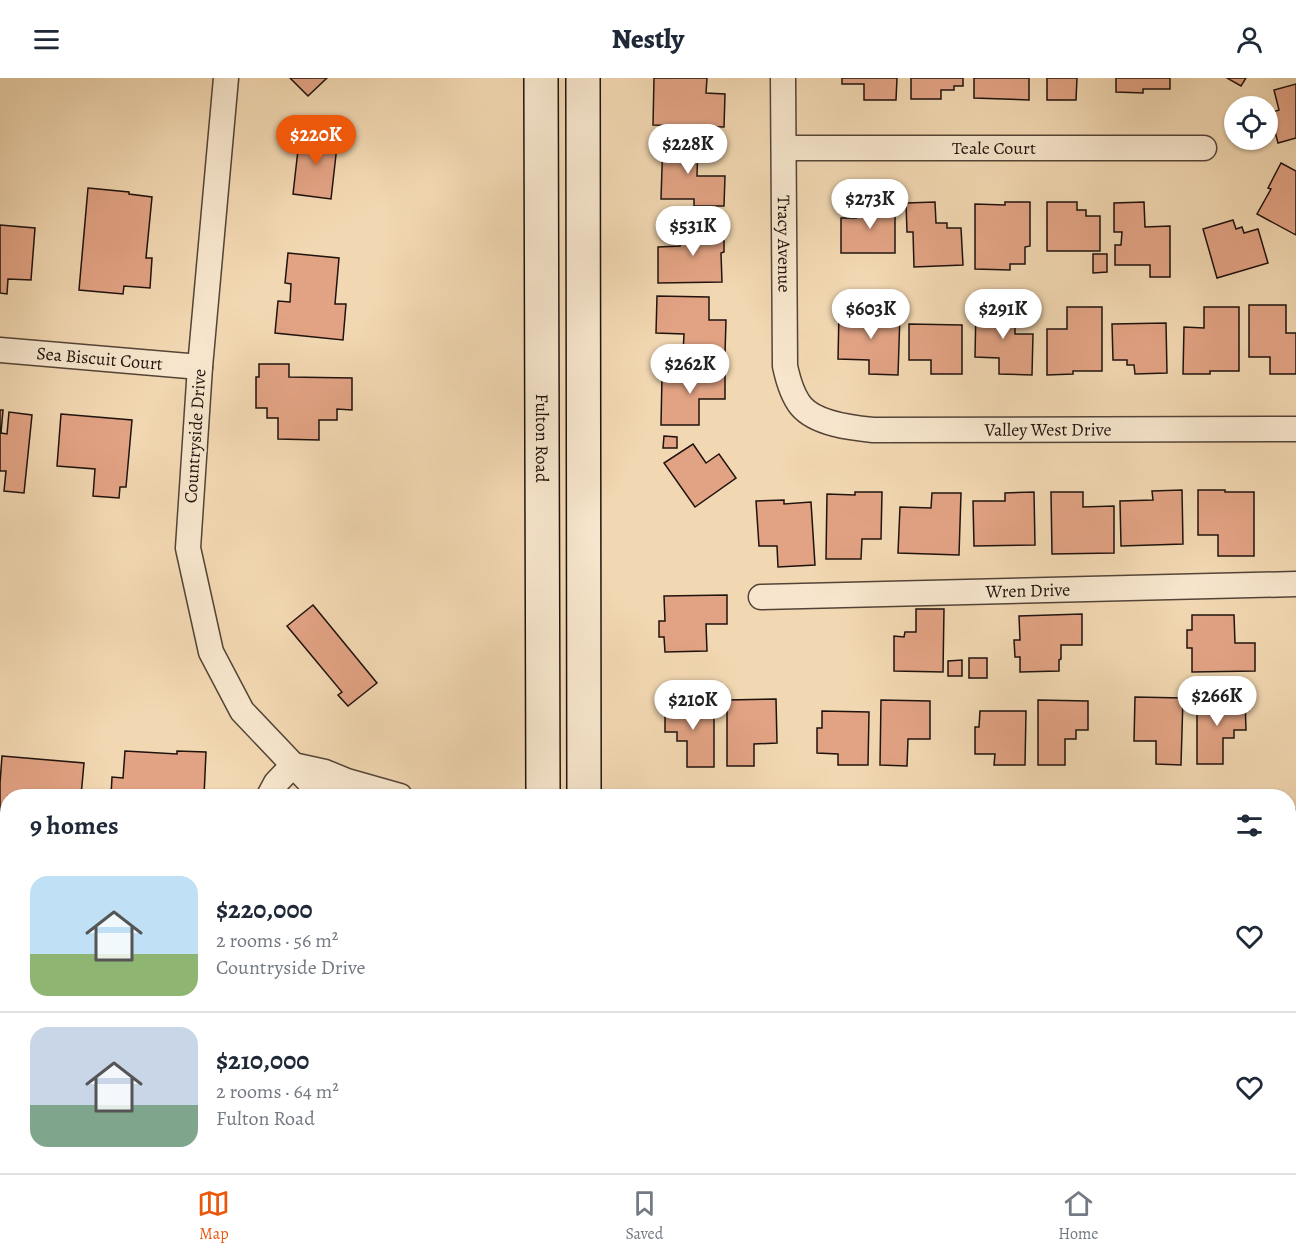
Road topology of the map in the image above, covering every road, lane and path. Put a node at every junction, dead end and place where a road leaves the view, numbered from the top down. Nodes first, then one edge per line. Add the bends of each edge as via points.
1 (226, 78) edge
2 (541, 78) edge
3 (583, 78) edge
4 (783, 78) edge
5 (784, 148) junction
6 (1204, 148) dead end
7 (0, 350) edge
8 (200, 366) junction
9 (802, 408) joint
10 (1296, 429) edge
11 (1296, 584) edge
12 (760, 597) dead end
13 (293, 765) junction
14 (273, 789) edge
15 (316, 789) edge
16 (375, 789) edge
17 (543, 789) edge
18 (584, 789) edge

1 - 8 street, Countryside Drive
2 - 17 main road, Fulton Road
3 - 18 main road
4 - 5 street, Tracy Avenue
5 - 6 street, Teale Court
5 - 9 street, Tracy Avenue via 785,366
7 - 8 street, Sea Biscuit Court
8 - 13 street, Countryside Drive via 188,548 211,652 242,711
9 - 10 street, Valley West Drive via 835,424 873,430
11 - 12 street, Wren Drive
13 - 14 street
13 - 15 street, Countryside Drive
13 - 16 street

